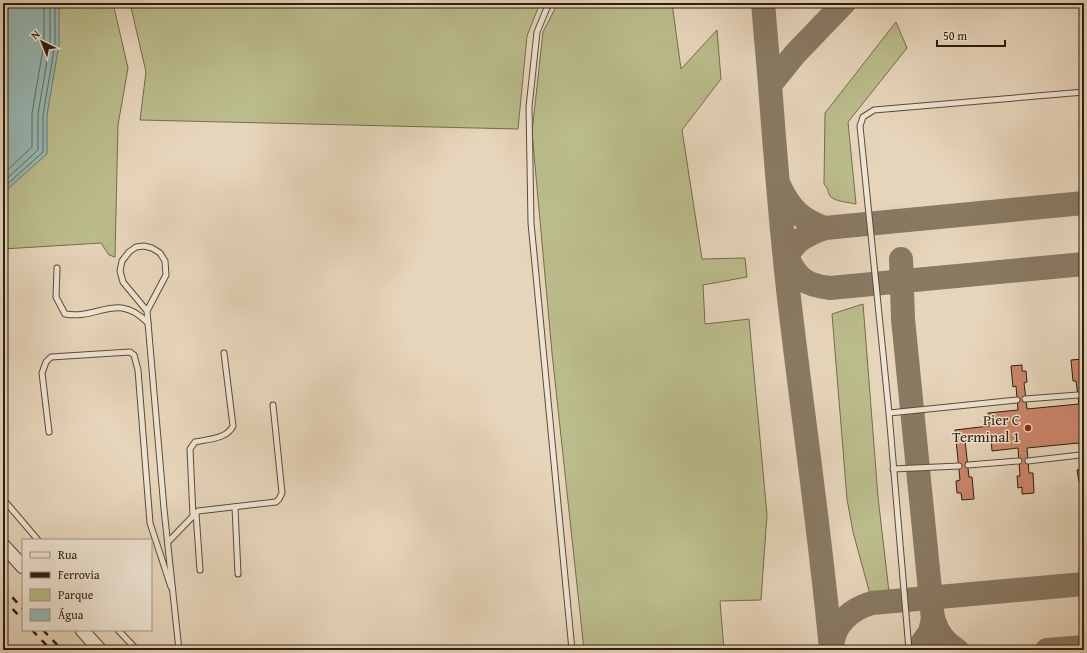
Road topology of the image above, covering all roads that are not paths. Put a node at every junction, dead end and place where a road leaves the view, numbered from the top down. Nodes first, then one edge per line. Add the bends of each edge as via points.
1 (549, 3) edge
2 (1084, 92) edge
3 (57, 268) dead end
4 (147, 311) junction
5 (148, 323) junction
6 (224, 353) dead end
7 (1078, 395) dead end
8 (1025, 399) dead end
9 (1017, 400) dead end
10 (273, 405) dead end
11 (889, 413) junction
12 (49, 432) dead end
13 (1080, 455) dead end
14 (1019, 461) dead end
15 (1028, 461) dead end
16 (968, 465) dead end
17 (958, 466) dead end
18 (893, 469) junction
19 (3, 499) edge
20 (235, 507) junction
21 (194, 515) junction
22 (37, 539) edge
23 (168, 542) junction
24 (3, 545) edge
25 (22, 566) edge
26 (200, 570) dead end
27 (238, 574) dead end
28 (174, 598) junction
29 (83, 631) edge
30 (119, 631) edge
31 (100, 650) edge
32 (137, 650) edge
33 (179, 650) edge
34 (572, 650) edge
35 (909, 650) edge

1 - 34 lane via 537,32 528,107 531,223
2 - 11 lane via 874,110 863,117 860,126
3 - 5 lane via 56,297 65,314 86,314 104,308 123,308 131,309
4 - 4 lane via 166,275 160,253 144,246 136,247 129,252 122,261 120,271 123,282
4 - 5 lane
5 - 23 lane
6 - 21 lane via 233,426 226,435 195,442 190,449
7 - 8 lane
9 - 11 lane
10 - 20 lane via 282,493 280,499 276,502
11 - 18 lane
12 - 28 lane via 42,373 51,357 130,352 134,356 138,370 150,523
13 - 15 lane
14 - 16 lane
17 - 18 lane
18 - 35 lane
19 - 22 lane
20 - 21 lane via 198,511
20 - 27 lane
21 - 23 lane
21 - 26 lane
23 - 28 lane
24 - 25 street
28 - 33 lane
29 - 31 street
30 - 32 lane

